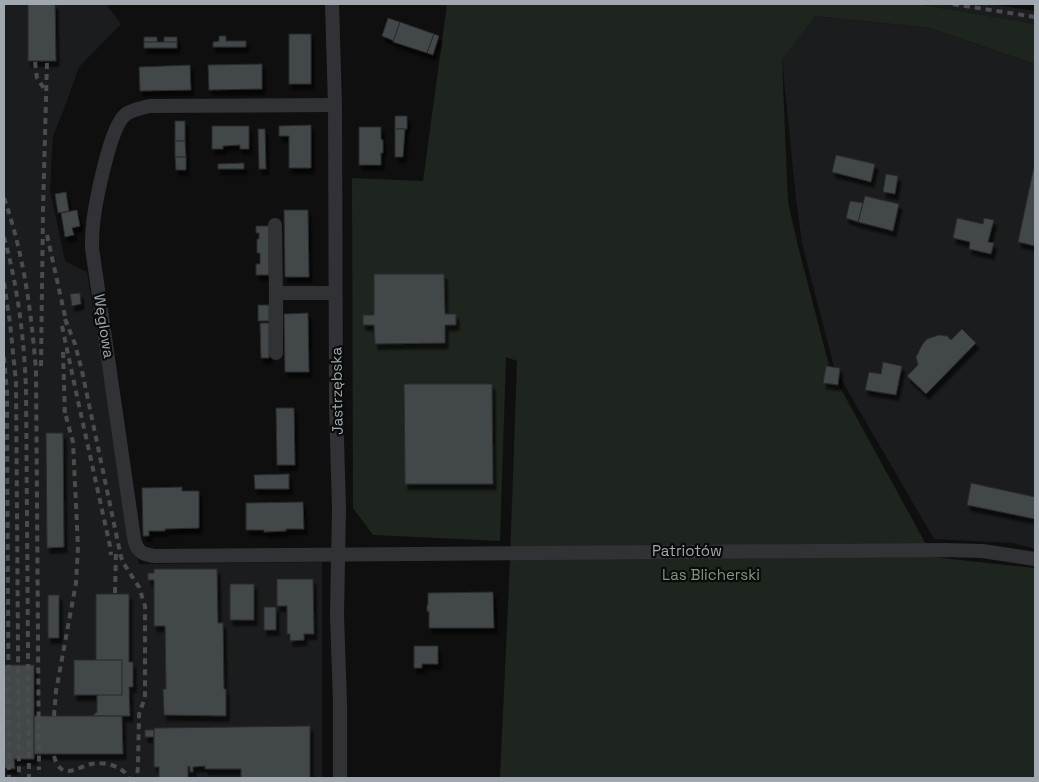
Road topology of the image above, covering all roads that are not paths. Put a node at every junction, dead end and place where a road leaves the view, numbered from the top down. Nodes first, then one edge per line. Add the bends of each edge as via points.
1 (332, 4) edge
2 (334, 105) junction
3 (275, 226) dead end
4 (276, 293) junction
5 (335, 294) junction
6 (276, 353) dead end
7 (339, 555) junction
8 (1035, 559) edge
9 (340, 778) edge

1 - 2 street, Jastrzębska
2 - 5 street, Jastrzębska
2 - 7 street, Węglowa via 150,106 125,115 111,141 95,212 92,248 138,550 154,556
3 - 4 street
4 - 5 street
4 - 6 street
5 - 7 street, Jastrzębska
7 - 8 street, Patriotów via 945,550 982,551
7 - 9 street, Jastrzębska

